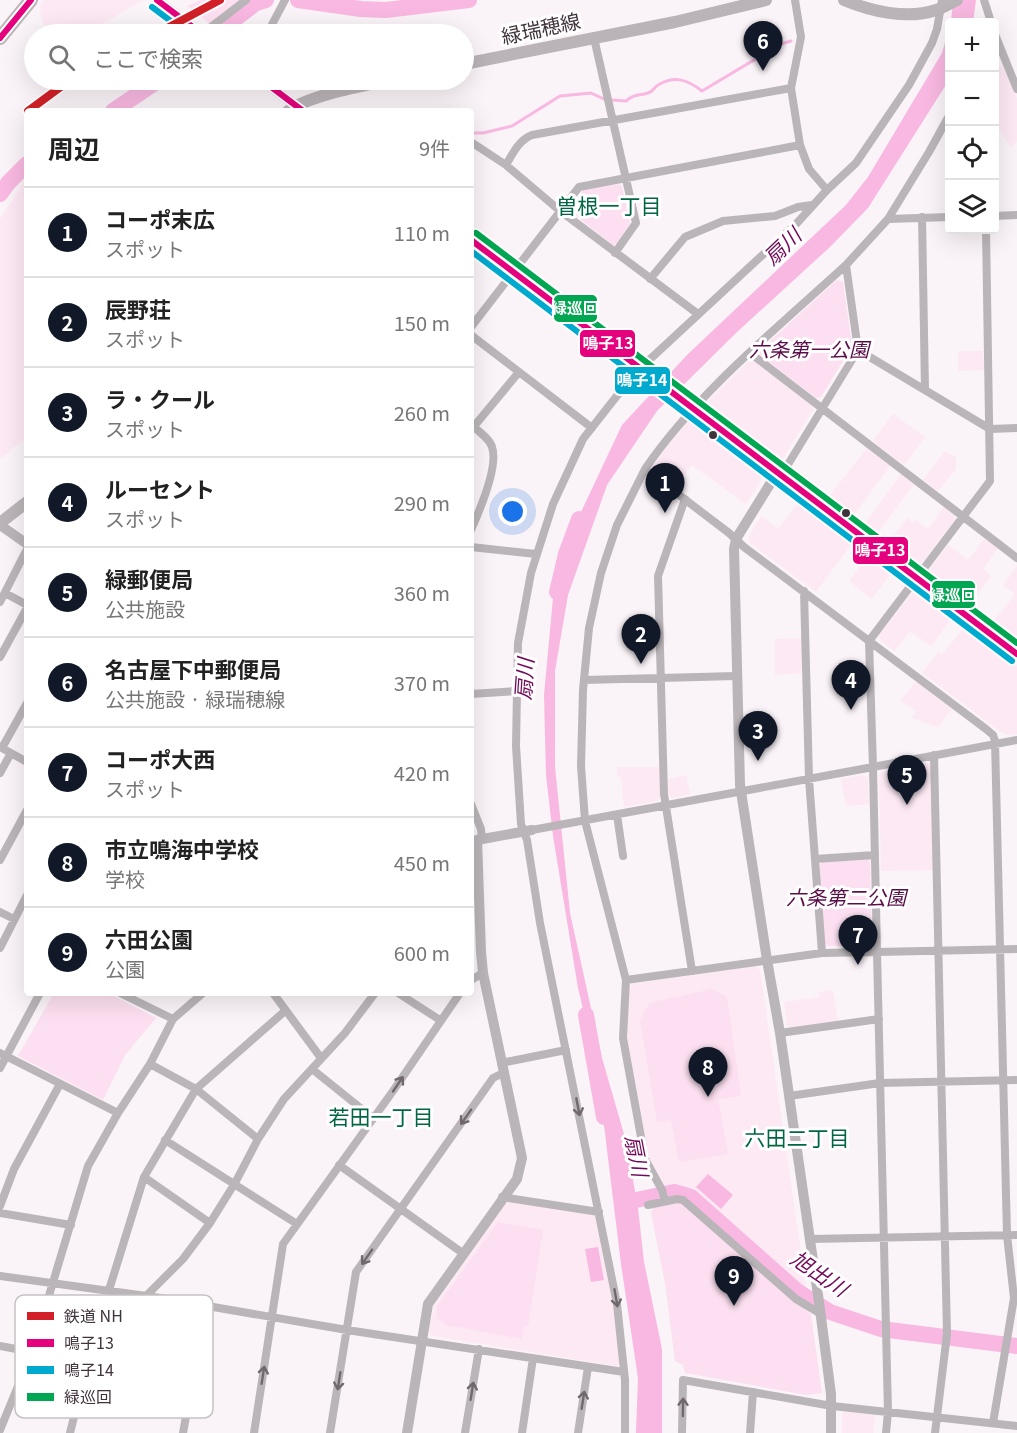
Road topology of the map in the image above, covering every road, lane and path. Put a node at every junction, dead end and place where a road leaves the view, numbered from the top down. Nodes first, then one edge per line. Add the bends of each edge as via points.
1 (22, 0) edge
2 (31, 0) edge
3 (157, 0) edge
4 (246, 0) edge
5 (766, 0) edge
6 (795, 0) edge
7 (844, 0) edge
8 (957, 0) edge
9 (984, 0) edge
10 (284, 2) edge
11 (752, 2) edge
12 (942, 5) edge
13 (990, 18) edge
14 (189, 24) edge
15 (215, 24) edge
16 (272, 24) edge
17 (0, 26) edge
18 (0, 38) edge
19 (594, 38) junction
20 (999, 48) edge
21 (474, 62) edge
22 (791, 88) junction
23 (1017, 89) edge
24 (273, 90) edge
25 (357, 90) edge
26 (294, 108) edge
27 (298, 108) edge
28 (612, 121) junction
29 (945, 123) edge
30 (474, 144) edge
31 (800, 145) junction
32 (506, 165) junction
33 (626, 177) junction
34 (827, 190) junction
35 (812, 205) junction
36 (559, 210) junction
37 (1017, 215) edge
38 (999, 216) edge
39 (945, 217) edge
40 (922, 218) junction
41 (888, 219) junction
42 (986, 234) edge
43 (474, 242) edge
44 (615, 253) junction
45 (846, 265) junction
46 (512, 272) junction
47 (650, 279) junction
48 (698, 314) junction
49 (474, 323) edge
50 (474, 337) edge
51 (858, 350) junction
52 (750, 353) junction
53 (641, 368) junction
54 (519, 372) junction
55 (924, 390) junction
56 (821, 408) junction
57 (694, 409) junction
58 (474, 426) edge
59 (592, 428) junction
60 (1017, 428) edge
61 (990, 429) junction
62 (474, 430) edge
63 (645, 469) junction
64 (779, 474) junction
65 (685, 499) junction
66 (24, 504) edge
67 (963, 517) junction
68 (0, 524) edge
69 (474, 524) edge
70 (736, 539) junction
71 (24, 542) edge
72 (474, 547) edge
73 (536, 554) junction
74 (24, 555) edge
75 (1017, 558) edge
76 (916, 578) junction
77 (804, 591) junction
78 (5, 593) junction
79 (0, 602) edge
80 (24, 604) edge
81 (24, 612) edge
82 (869, 641) junction
83 (1017, 654) edge
84 (0, 657) edge
85 (736, 676) junction
86 (660, 678) junction
87 (584, 680) junction
88 (516, 692) junction
89 (474, 694) edge
90 (24, 709) edge
91 (1017, 740) edge
92 (996, 743) junction
93 (4, 750) edge
94 (934, 755) junction
95 (24, 760) edge
96 (873, 767) junction
97 (0, 773) edge
98 (809, 779) junction
99 (742, 792) junction
100 (666, 805) junction
101 (474, 812) edge
102 (617, 815) junction
103 (24, 816) edge
104 (585, 821) junction
105 (528, 831) junction
106 (477, 840) edge
107 (875, 855) junction
108 (623, 856) dead end
109 (0, 860) edge
110 (814, 860) junction
111 (24, 901) edge
112 (0, 912) edge
113 (14, 919) junction
114 (0, 948) edge
115 (1001, 949) junction
116 (1017, 949) edge
117 (940, 950) junction
118 (822, 952) junction
119 (877, 952) junction
120 (766, 960) junction
121 (692, 971) junction
122 (483, 973) junction
123 (474, 978) edge
124 (626, 980) junction
125 (38, 996) edge
126 (126, 996) edge
127 (200, 996) edge
128 (275, 996) edge
129 (373, 996) edge
130 (403, 996) edge
131 (457, 996) edge
132 (285, 1011) junction
133 (173, 1019) junction
134 (879, 1019) junction
135 (440, 1020) junction
136 (780, 1033) junction
137 (566, 1050) junction
138 (3, 1055) edge
139 (321, 1058) junction
140 (150, 1064) junction
141 (0, 1068) edge
142 (502, 1068) junction
143 (312, 1070) junction
144 (1004, 1080) junction
145 (1017, 1080) edge
146 (942, 1082) junction
147 (880, 1083) junction
148 (60, 1084) junction
149 (196, 1089) junction
150 (789, 1096) junction
151 (118, 1113) junction
152 (373, 1118) junction
153 (258, 1139) junction
154 (165, 1140) junction
155 (339, 1165) junction
156 (144, 1176) junction
157 (235, 1183) junction
158 (664, 1196) junction
159 (502, 1197) junction
160 (648, 1205) dead end
161 (0, 1206) edge
162 (401, 1210) junction
163 (598, 1212) junction
164 (0, 1214) edge
165 (210, 1223) junction
166 (297, 1224) junction
167 (70, 1225) junction
168 (1007, 1235) junction
169 (1017, 1235) edge
170 (945, 1237) junction
171 (884, 1238) junction
172 (810, 1239) junction
173 (464, 1254) junction
174 (0, 1276) edge
175 (52, 1283) junction
176 (109, 1290) junction
177 (49, 1295) edge
178 (135, 1295) edge
179 (147, 1295) edge
180 (213, 1308) edge
181 (820, 1309) junction
182 (272, 1318) junction
183 (347, 1330) junction
184 (421, 1341) junction
185 (0, 1346) edge
186 (15, 1349) edge
187 (479, 1349) junction
188 (533, 1358) junction
189 (588, 1367) junction
190 (624, 1372) junction
191 (753, 1392) junction
192 (15, 1393) edge
193 (832, 1406) junction
194 (888, 1412) junction
195 (73, 1418) edge
196 (186, 1418) edge
197 (936, 1418) junction
198 (993, 1423) junction
199 (1017, 1426) edge
200 (0, 1430) edge
201 (70, 1433) edge
202 (183, 1433) edge
203 (254, 1433) edge
204 (330, 1433) edge
205 (407, 1433) edge
206 (465, 1433) edge
207 (522, 1433) edge
208 (578, 1433) edge
209 (625, 1433) edge
210 (682, 1433) edge
211 (750, 1433) edge
212 (831, 1433) edge
213 (886, 1433) edge
214 (935, 1433) edge

1 - 17 highway
2 - 18 highway
3 - 14 street
4 - 15 street
5 - 11 main road, 緑瑞穂線
6 - 22 street via 801,37
7 - 12 main road via 894,13 924,12
8 - 12 main road
9 - 13 street
10 - 16 street
11 - 19 main road, 緑瑞穂線
12 - 34 street via 932,43 909,85 856,163
19 - 21 main road, 緑瑞穂線
19 - 28 street
20 - 23 street
22 - 28 street
22 - 31 street
24 - 26 street
25 - 27 main road
28 - 32 street via 525,138
28 - 33 street
29 - 41 street
30 - 32 street
31 - 33 street
31 - 34 street via 808,169
32 - 36 street
33 - 36 street via 579,188
33 - 44 street via 636,223
34 - 35 street
35 - 47 street via 775,216 723,221 685,237
35 - 48 street
36 - 44 street
36 - 46 street
37 - 38 street
39 - 40 street
40 - 41 street
40 - 55 street
41 - 45 street
42 - 61 street
43 - 46 street
44 - 47 street
45 - 51 street
45 - 52 street
46 - 49 street
46 - 53 street
47 - 48 street
48 - 53 street
50 - 54 street
51 - 55 street
51 - 56 street
52 - 56 street
52 - 57 street
53 - 57 street
53 - 59 street
54 - 58 street
54 - 59 street
55 - 61 street
56 - 64 street
56 - 67 street
57 - 63 street
57 - 64 street
59 - 73 street via 553,504
60 - 61 street
61 - 67 street via 990,481
62 - 69 street via 492,445 493,451 483,504
63 - 65 street
63 - 87 street via 617,525 601,573 589,628
64 - 70 street
64 - 76 street
65 - 70 street
65 - 86 street via 658,576
66 - 68 main road
67 - 75 street
67 - 76 street
68 - 71 street
70 - 77 street
70 - 85 street
72 - 73 street
73 - 88 street via 518,643
74 - 78 street
76 - 82 street
76 - 83 street
77 - 82 street
77 - 98 street
78 - 79 street
78 - 80 street
81 - 84 street
82 - 92 street via 986,729
82 - 96 street
85 - 86 street
85 - 99 street
86 - 87 street
86 - 100 street
87 - 104 street via 581,766
88 - 89 street
88 - 105 street via 521,824
90 - 93 street
91 - 92 street
92 - 94 street
92 - 115 street
93 - 95 street
93 - 97 street
94 - 96 street
94 - 117 street
96 - 98 street
96 - 107 street
98 - 99 street
98 - 110 street
99 - 100 street
99 - 120 street
100 - 102 street
100 - 121 street
101 - 106 street via 481,829
102 - 104 street
102 - 108 street
103 - 109 street
104 - 105 street
104 - 124 street
105 - 106 street
105 - 137 street
106 - 122 street
107 - 110 street
107 - 119 street
110 - 118 street
111 - 113 street
112 - 113 street
113 - 114 street
115 - 116 street
115 - 117 street
115 - 144 street
117 - 119 street
117 - 146 street
118 - 119 street
118 - 120 street
119 - 134 street
120 - 121 street
120 - 136 street
121 - 124 street
122 - 123 street
122 - 142 street
124 - 158 street via 623,1038 645,1159
125 - 138 street
126 - 133 street
127 - 133 street
128 - 132 street
129 - 139 street
130 - 135 street
131 - 135 street
132 - 139 street
132 - 149 street
133 - 140 street
134 - 136 street
134 - 147 street
152 -> 135 street
136 - 150 street
137 - 142 street
137 -> 163 street
138 - 141 street
138 - 148 street
139 - 143 street
140 - 149 street
140 - 151 street
142 - 159 street via 522,1158 517,1179
142 -> 162 street
143 - 152 street
143 - 153 street via 284,1099
144 - 145 street
144 - 146 street
144 - 168 street
146 - 147 street
146 - 170 street
147 - 150 street
147 - 171 street
148 - 151 street
148 - 161 street via 14,1169
149 - 153 street
149 - 154 street
150 - 172 street
151 - 167 street via 88,1166
152 - 155 street
153 - 157 street
154 - 156 street
154 - 157 street
155 - 162 street
155 - 166 street
156 - 165 street
156 - 176 street
157 - 165 street
157 - 166 street
158 - 160 street
158 - 181 street via 689,1204 796,1299
159 - 163 street
159 - 173 street
162 - 173 street
162 -> 183 street via 356,1272
163 -> 190 street via 617,1304
164 - 167 street
165 - 179 street via 183,1259
166 - 182 street via 283,1244
167 - 175 street
168 - 169 street
168 - 170 street
168 - 198 street via 1014,1298
170 - 171 street
170 - 197 street via 946,1337
171 - 172 street
171 - 194 street
172 - 181 street
173 - 184 street via 428,1304
174 - 175 street
175 - 176 street
175 - 177 street
176 - 178 street
180 - 182 street
181 - 193 street
182 - 183 street
203 -> 182 street
183 - 184 street
183 -> 204 street
184 - 187 street
184 - 205 street
185 - 186 street
187 - 188 street
206 -> 187 street
188 - 189 street
188 - 207 street
189 - 190 street
208 -> 189 street
190 - 209 street
191 - 193 street
210 -> 191 street via 683,1380
191 - 211 street
192 - 200 street
193 - 194 street
193 - 212 street
194 - 197 street
194 - 213 street
195 - 201 street
196 - 202 street
197 - 198 street
197 - 214 street
198 - 199 street

